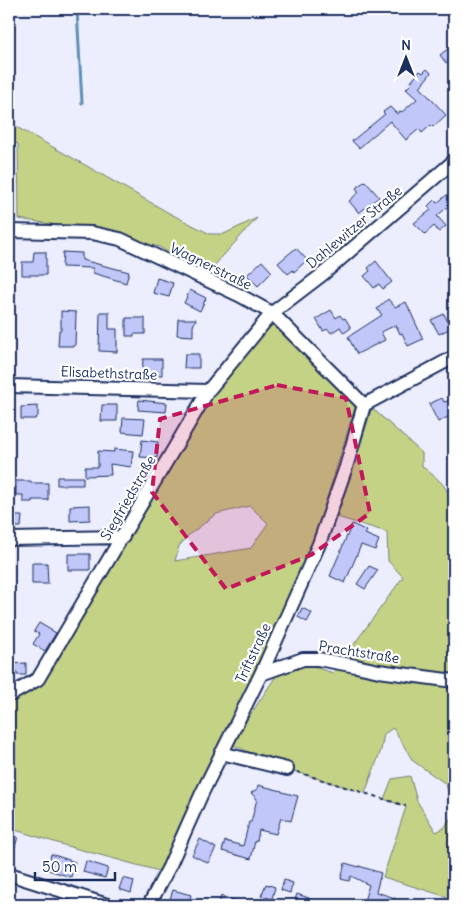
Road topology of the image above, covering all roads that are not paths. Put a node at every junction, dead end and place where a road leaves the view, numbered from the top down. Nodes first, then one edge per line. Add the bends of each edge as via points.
1 (454, 161) edge
2 (9, 231) edge
3 (272, 313) junction
4 (454, 357) edge
5 (9, 386) edge
6 (208, 391) junction
7 (364, 405) junction
8 (123, 537) junction
9 (9, 539) edge
10 (261, 674) junction
11 (454, 681) edge
12 (9, 694) edge
13 (222, 753) junction
14 (287, 769) road end
15 (9, 874) edge
16 (107, 905) edge
17 (149, 905) edge

1 - 3 street, Dahlewitzer Straße via 323,274
2 - 3 street, Wagnerstraße via 92,233 120,239
3 - 6 street, Siegfriedstraße
3 - 7 street, Wagnerstraße
4 - 7 street
5 - 6 street, Elisabethstraße
6 - 8 street, Siegfriedstraße
7 - 10 street, Triftstraße via 319,544
8 - 9 street
8 - 12 street, Siegfriedstraße via 38,679
10 - 11 street, Prachtstraße via 304,659
10 - 13 street, Triftstraße
13 - 14 street
13 - 17 street, Triftstraße
15 - 16 street

